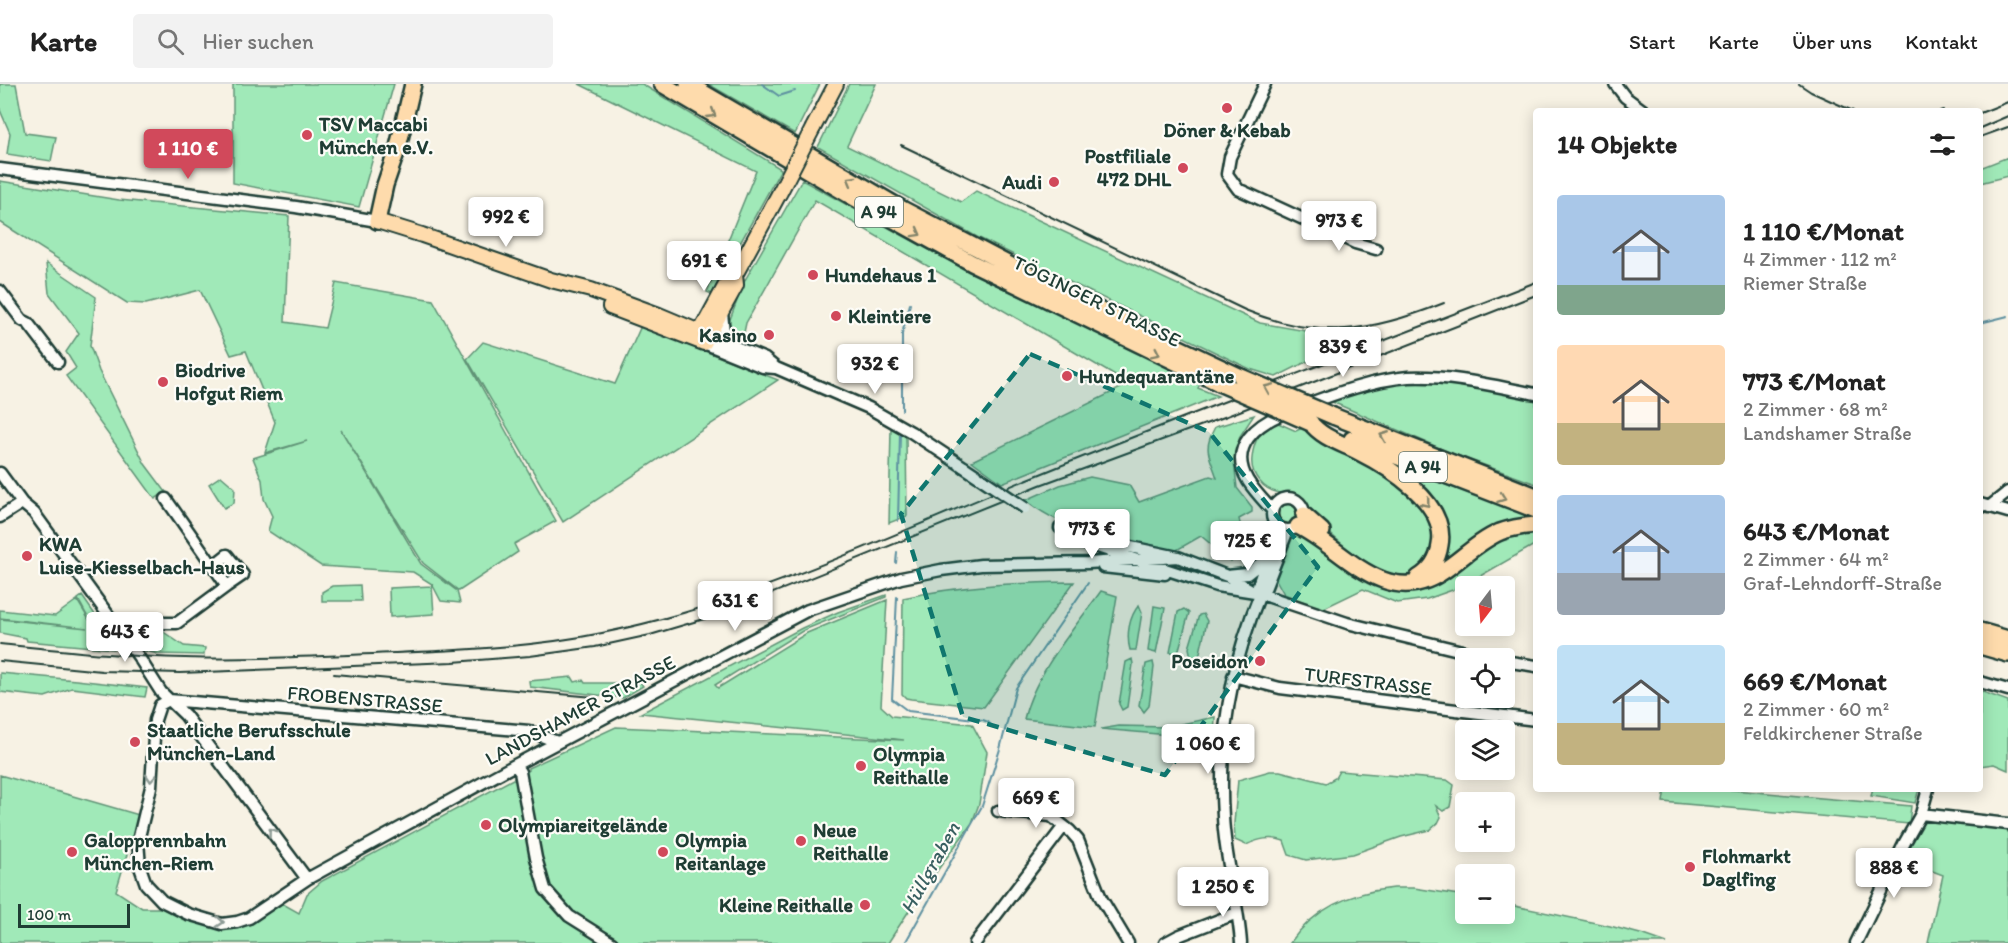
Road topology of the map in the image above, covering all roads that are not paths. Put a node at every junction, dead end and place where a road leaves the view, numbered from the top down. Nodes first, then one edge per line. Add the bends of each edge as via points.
1 (413, 84) edge
2 (662, 84) edge
3 (688, 84) edge
4 (700, 84) edge
5 (836, 84) edge
6 (1265, 84) edge
7 (1616, 84) edge
8 (724, 105) junction
9 (1640, 108) edge
10 (0, 169) edge
11 (381, 222) junction
12 (1376, 249) dead end
13 (735, 275) junction
14 (0, 291) edge
15 (722, 313) junction
16 (702, 338) junction
17 (734, 346) junction
18 (58, 362) dead end
19 (776, 368) junction
20 (1533, 393) edge
21 (1311, 423) junction
22 (0, 473) edge
23 (2008, 492) edge
24 (1533, 495) edge
25 (166, 499) dead end
26 (22, 503) junction
27 (1275, 506) junction
28 (1985, 506) edge
29 (1025, 508) dead end
30 (1533, 509) edge
31 (2008, 512) edge
32 (0, 517) edge
33 (1292, 524) junction
34 (1533, 526) edge
35 (1178, 557) junction
36 (1266, 559) junction
37 (1140, 560) junction
38 (1088, 564) junction
39 (213, 566) junction
40 (1181, 574) junction
41 (1272, 574) junction
42 (1227, 576) junction
43 (1404, 584) junction
44 (227, 586) junction
45 (1257, 593) junction
46 (1284, 603) junction
47 (117, 626) junction
48 (1983, 632) edge
49 (2008, 639) edge
50 (1983, 647) edge
51 (1455, 649) edge
52 (2008, 654) edge
53 (1515, 663) edge
54 (1533, 666) edge
55 (1233, 676) junction
56 (1983, 683) edge
57 (2008, 690) edge
58 (168, 700) junction
59 (1533, 720) edge
60 (557, 742) junction
61 (515, 765) junction
62 (1927, 792) edge
63 (998, 811) dead end
64 (1921, 814) junction
65 (2008, 824) edge
66 (1064, 826) junction
67 (307, 879) junction
68 (1237, 913) junction
69 (612, 943) edge
70 (975, 943) edge
71 (1128, 943) edge
72 (1165, 943) edge
73 (1241, 943) edge
74 (1856, 943) edge

1 - 11 highway via 385,185
2 -> 21 highway, TÖGINGER STRASSE / A 94, bridge via 972,263 1219,383
3 - 8 highway, TÖGINGER STRASSE / A 94
4 - 8 highway via 718,95
5 - 13 main road, bridge
6 - 12 street via 1230,157 1227,174 1238,189 1354,243
7 - 9 street
24 -> 8 highway, TÖGINGER STRASSE / A 94, bridge via 1241,377 1014,268 902,209
10 - 11 street via 296,207
11 - 16 main road via 591,290
13 - 15 main road via 736,285
13 - 16 main road via 728,281
14 - 18 street
15 - 16 main road
15 - 17 street via 724,332
16 - 17 street
16 - 19 street via 763,367
17 - 19 street
19 - 29 street, bridge via 869,408
20 - 27 street via 1452,378 1410,377 1321,399 1267,420 1249,436 1242,462 1245,476 1256,492
21 -> 30 highway, TÖGINGER STRASSE / A 94
21 -> 43 highway via 1316,431 1407,483 1433,511 1441,536 1437,560 1421,576
22 - 26 street
23 - 28 street
25 - 39 street
26 - 32 street
26 - 47 street via 34,513
27 - 33 street via 1273,519
27 - 33 street via 1288,498 1298,501 1301,505
28 - 31 street
33 - 36 street
33 - 41 street
33 - 43 highway via 1371,574
34 - 43 highway via 1500,532 1426,582
35 - 37 street, LANDSHAMER STRASSE
35 - 37 street via 1092,539 1060,528 1082,542
35 - 42 street
36 - 42 street via 1247,574
36 - 45 street
37 - 38 street, LANDSHAMER STRASSE
37 - 40 street
38 - 40 street, LANDSHAMER STRASSE
38 - 60 street, LANDSHAMER STRASSE via 981,565 876,586 808,610
39 - 44 street
39 - 44 street via 228,555 243,575
40 - 45 street
41 - 45 street via 1265,589
41 - 46 street
42 - 45 street
44 - 47 street via 177,623
45 - 46 street
45 - 55 street
46 - 51 street
47 - 58 street
48 - 49 highway
50 - 52 highway
53 - 54 street
55 - 59 street, TURFSTRASSE via 1280,688
55 - 68 street via 1223,753 1223,817
56 - 57 street
58 - 60 street, FROBENSTRASSE via 529,731
67 -> 58 street via 185,715
58 -> 67 street, LANDSHAMER STRASSE via 160,705 155,720 151,787 138,841 146,884 162,901 222,924 249,918
60 - 61 street, LANDSHAMER STRASSE
61 - 67 street, LANDSHAMER STRASSE
61 - 69 street via 520,772 545,889 569,916
62 - 64 street
63 - 66 street via 1051,816
64 - 65 street
64 - 74 street
66 - 70 street
66 - 71 street via 1078,840 1101,898
68 - 72 street
68 - 73 street

